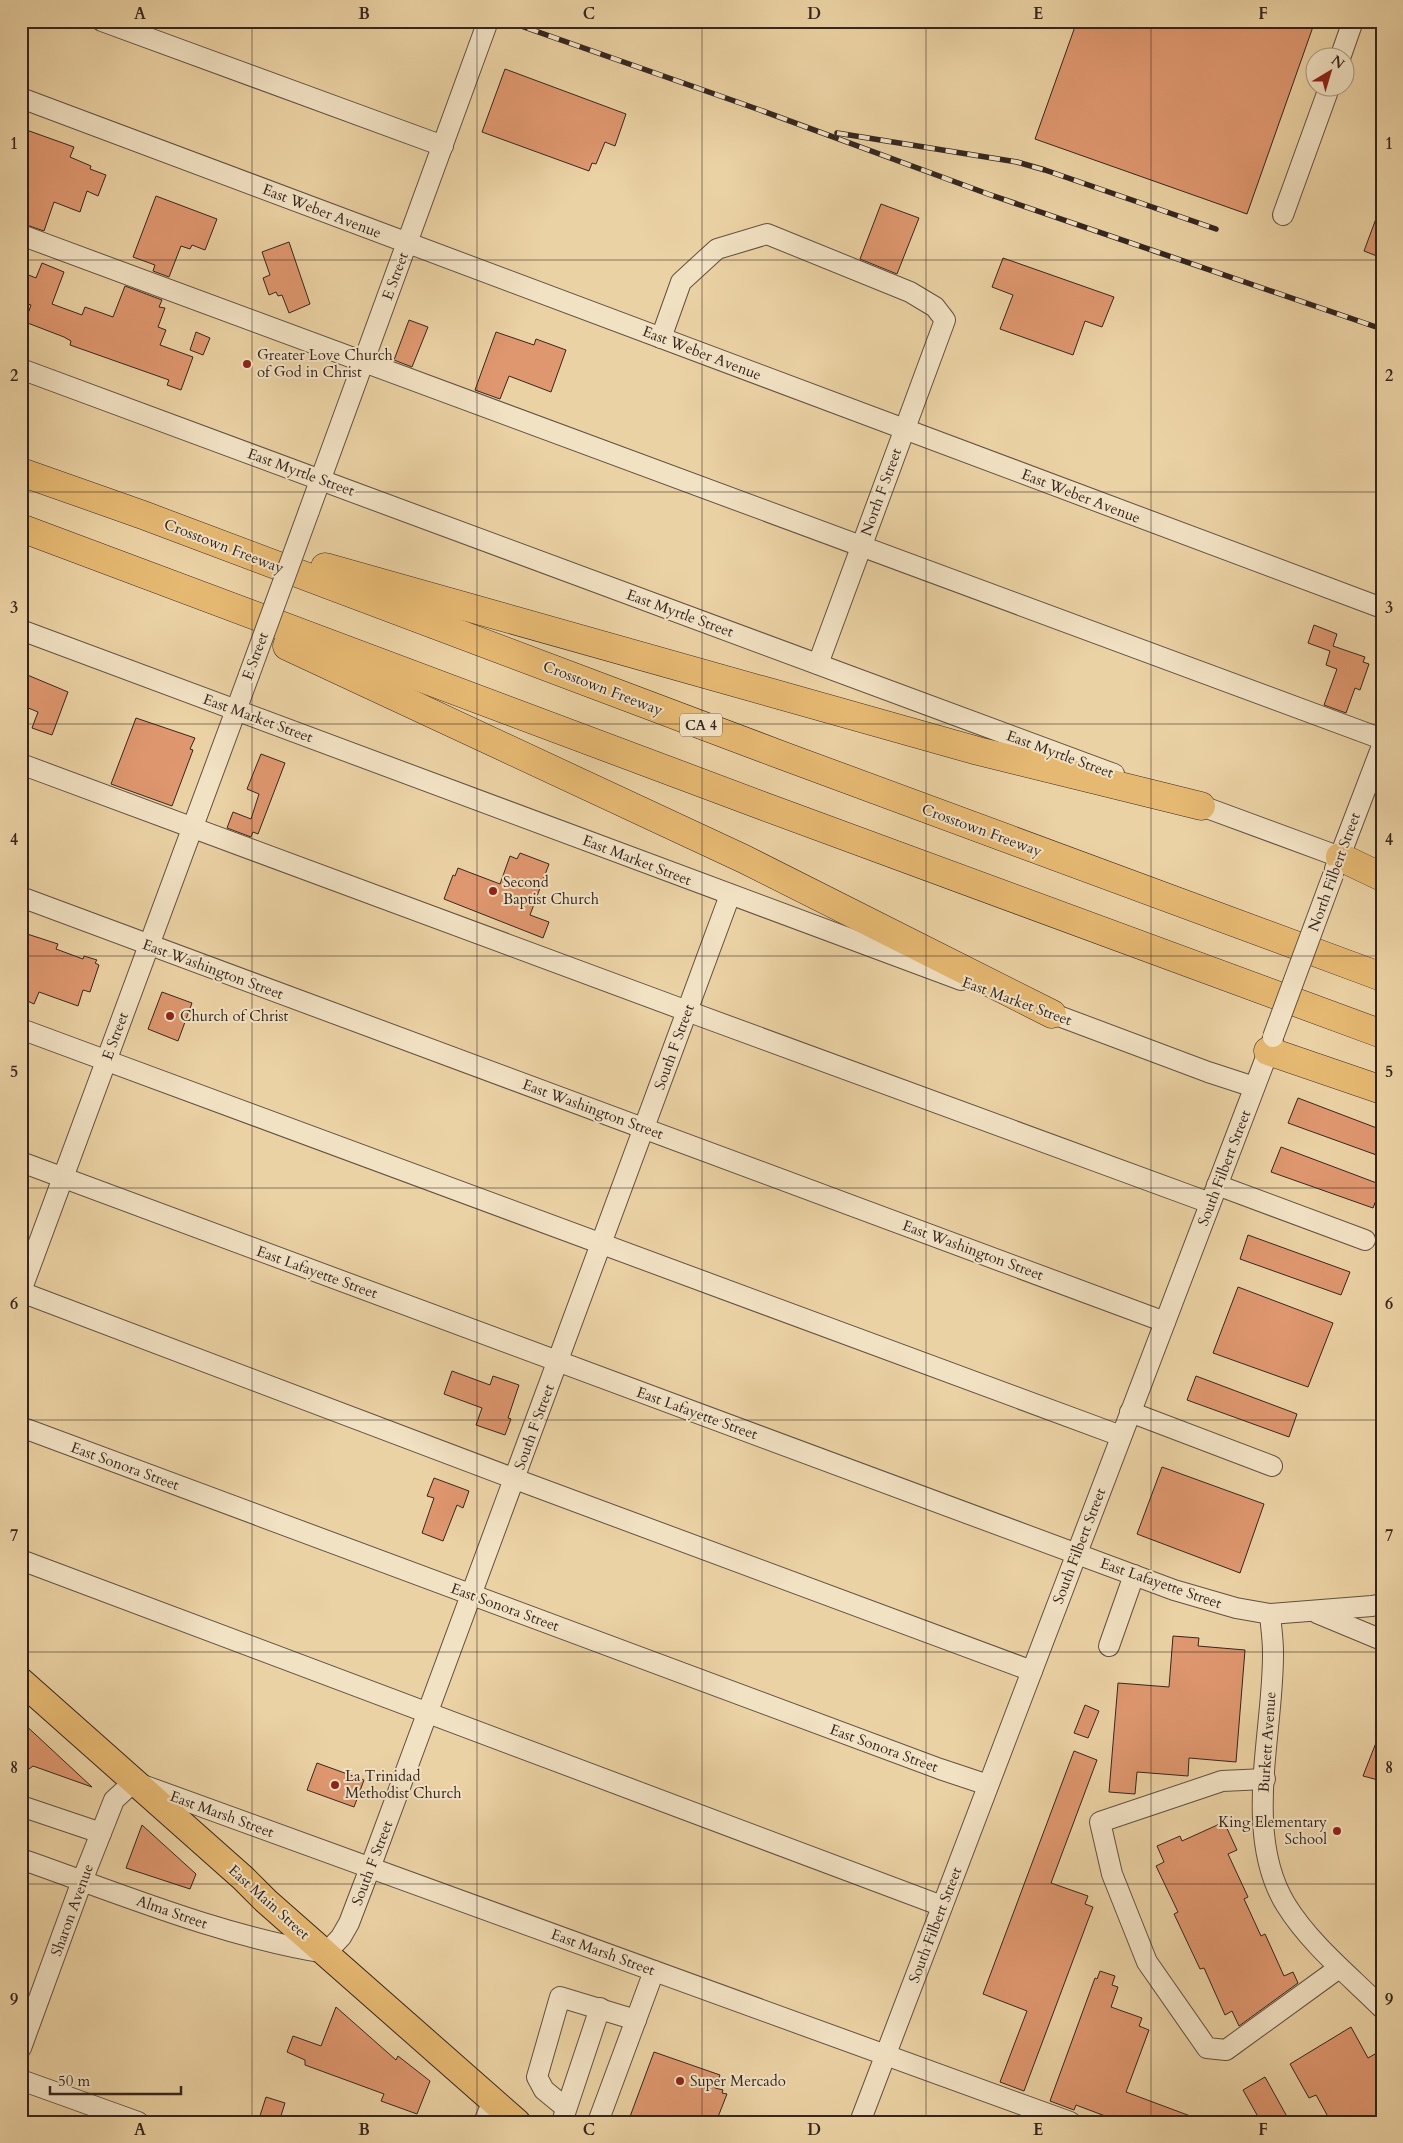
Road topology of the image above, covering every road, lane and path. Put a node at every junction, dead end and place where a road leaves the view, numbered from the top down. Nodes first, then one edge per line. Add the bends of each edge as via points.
1 (102, 21) edge
2 (488, 21) edge
3 (1352, 21) edge
4 (1343, 48) edge
5 (21, 98) edge
6 (1325, 98) edge
7 (442, 146) junction
8 (1283, 215) dead end
9 (21, 235) edge
10 (407, 243) junction
11 (661, 338) junction
12 (364, 361) junction
13 (21, 369) edge
14 (905, 430) junction
15 (21, 472) edge
16 (320, 480) junction
17 (143, 515) junction
18 (21, 528) edge
19 (862, 546) junction
20 (102, 560) junction
21 (1382, 608) edge
22 (21, 630) edge
23 (818, 664) junction
24 (236, 709) junction
25 (1382, 738) edge
26 (1382, 746) edge
27 (21, 764) edge
28 (1201, 806) junction
29 (192, 827) junction
30 (1336, 866) junction
31 (1382, 877) edge
32 (730, 895) junction
33 (21, 897) edge
34 (148, 945) junction
35 (1298, 970) joint
36 (1382, 977) edge
37 (687, 1011) junction
38 (1052, 1014) junction
39 (21, 1029) edge
40 (1382, 1034) edge
41 (1271, 1044) junction
42 (106, 1061) junction
43 (1254, 1087) junction
44 (1382, 1090) edge
45 (644, 1128) junction
46 (21, 1162) edge
47 (63, 1178) junction
48 (1214, 1194) junction
49 (1365, 1240) dead end
50 (601, 1244) junction
51 (21, 1291) edge
52 (1165, 1322) junction
53 (558, 1361) junction
54 (1130, 1412) junction
55 (21, 1427) edge
56 (1121, 1436) junction
57 (1272, 1466) dead end
58 (515, 1479) junction
59 (1076, 1554) junction
60 (21, 1560) edge
61 (1134, 1575) junction
62 (472, 1594) junction
63 (1382, 1604) edge
64 (1313, 1612) junction
65 (1270, 1614) junction
66 (1382, 1640) edge
67 (1109, 1646) dead end
68 (1032, 1671) junction
69 (21, 1681) edge
70 (428, 1712) junction
71 (1265, 1779) junction
72 (137, 1783) junction
73 (988, 1785) junction
74 (21, 1806) edge
75 (101, 1833) junction
76 (21, 1859) edge
77 (370, 1868) junction
78 (82, 1880) junction
79 (942, 1906) junction
80 (326, 1954) junction
81 (1339, 1968) junction
82 (654, 1971) junction
83 (600, 2008) junction
84 (1382, 2008) edge
85 (636, 2020) junction
86 (21, 2048) edge
87 (885, 2055) junction
88 (21, 2080) edge
89 (489, 2111) edge
90 (564, 2115) edge
91 (138, 2122) edge
92 (516, 2122) edge
93 (598, 2122) edge
94 (860, 2122) edge
95 (1070, 2122) edge

1 - 7 street
2 - 7 street, E Street
3 - 4 street
5 - 10 street, East Weber Avenue
6 - 8 street
7 - 10 street, E Street
9 - 12 street
10 - 11 street, East Weber Avenue
10 - 12 street, E Street
11 - 14 street, East Weber Avenue
11 - 14 street, North F Street via 681,282 717,249 767,234 910,292 936,307 945,320
12 - 16 street, E Street
12 - 19 street
13 - 16 street, East Myrtle Street
14 - 19 street, North F Street
14 - 21 street, East Weber Avenue
15 - 17 highway, Crosstown Freeway / CA 4
16 - 23 street, East Myrtle Street
16 - 24 street, E Street, bridge
17 - 28 highway via 978,751
17 - 36 highway, Crosstown Freeway / CA 4 via 781,756
18 - 20 highway
19 - 23 street, North F Street
19 - 25 street
20 - 38 highway via 744,859
20 - 40 highway
22 - 24 street, East Market Street
23 - 28 street, East Myrtle Street
24 - 29 street, E Street
24 - 32 street, East Market Street
26 - 30 street, North Filbert Street
27 - 29 street
28 - 30 street, East Myrtle Street
29 - 34 street, E Street
29 - 37 street
30 - 31 highway
30 - 35 street, North Filbert Street, bridge
32 - 37 street, South F Street
32 - 38 street, East Market Street
33 - 34 street, East Washington Street
34 - 42 street, E Street
34 - 45 street, East Washington Street
35 - 41 street, South Filbert Street, bridge
37 - 45 street, South F Street
37 - 48 street
38 - 43 street, East Market Street
39 - 42 street
41 - 43 street, South Filbert Street
41 - 44 highway
42 - 47 street, E Street
42 - 50 street
43 - 48 street, South Filbert Street
45 - 50 street, South F Street
45 - 52 street, East Washington Street
46 - 47 street, East Lafayette Street
47 - 51 street, E Street
47 - 53 street, East Lafayette Street
48 - 49 street
48 - 52 street, South Filbert Street
50 - 53 street, South F Street
50 - 56 street
51 - 58 street
52 - 54 street, South Filbert Street
53 - 58 street, South F Street
53 - 59 street, East Lafayette Street
54 - 56 street, South Filbert Street
54 - 57 street
55 - 62 street, East Sonora Street
56 - 59 street, South Filbert Street
58 - 62 street, South F Street
58 - 68 street
59 - 61 street, East Lafayette Street
59 - 68 street, South Filbert Street
60 - 70 street
61 - 65 street, East Lafayette Street via 1227,1606
61 - 67 street
62 - 70 street, South F Street
62 - 73 street, East Sonora Street
63 - 64 street, East Lafayette Street
64 - 65 street, East Lafayette Street
64 - 66 street
65 - 71 street, Burkett Avenue via 1273,1652
68 - 73 street, South Filbert Street
69 - 72 main road, East Main Street
70 - 77 street, South F Street
70 - 79 street
71 - 81 street, Burkett Avenue via 1264,1841 1276,1884 1302,1927
71 - 81 street via 1222,1781 1100,1822 1112,1874 1147,1962 1207,2048 1226,2050
72 - 75 street, Sharon Avenue via 114,1800
72 - 77 street, East Marsh Street
72 - 80 main road, East Main Street
73 - 79 street, South Filbert Street
74 - 75 street
75 - 78 street, Sharon Avenue
76 - 78 street, Alma Street
77 - 80 street, South F Street via 349,1923
77 - 82 street, East Marsh Street
78 - 80 street, Alma Street via 206,1925 269,1943
78 - 86 street, Sharon Avenue
79 - 87 street, South Filbert Street
80 - 89 main road, East Main Street
81 - 84 street, Burkett Avenue
82 - 85 street
82 - 87 street, East Marsh Street
83 - 85 street
83 - 90 street
83 - 90 street via 560,1997 537,2076
85 - 93 street
87 - 94 street, South Filbert Street
87 - 95 street, East Marsh Street
88 - 91 street
89 - 92 main road, East Main Street

